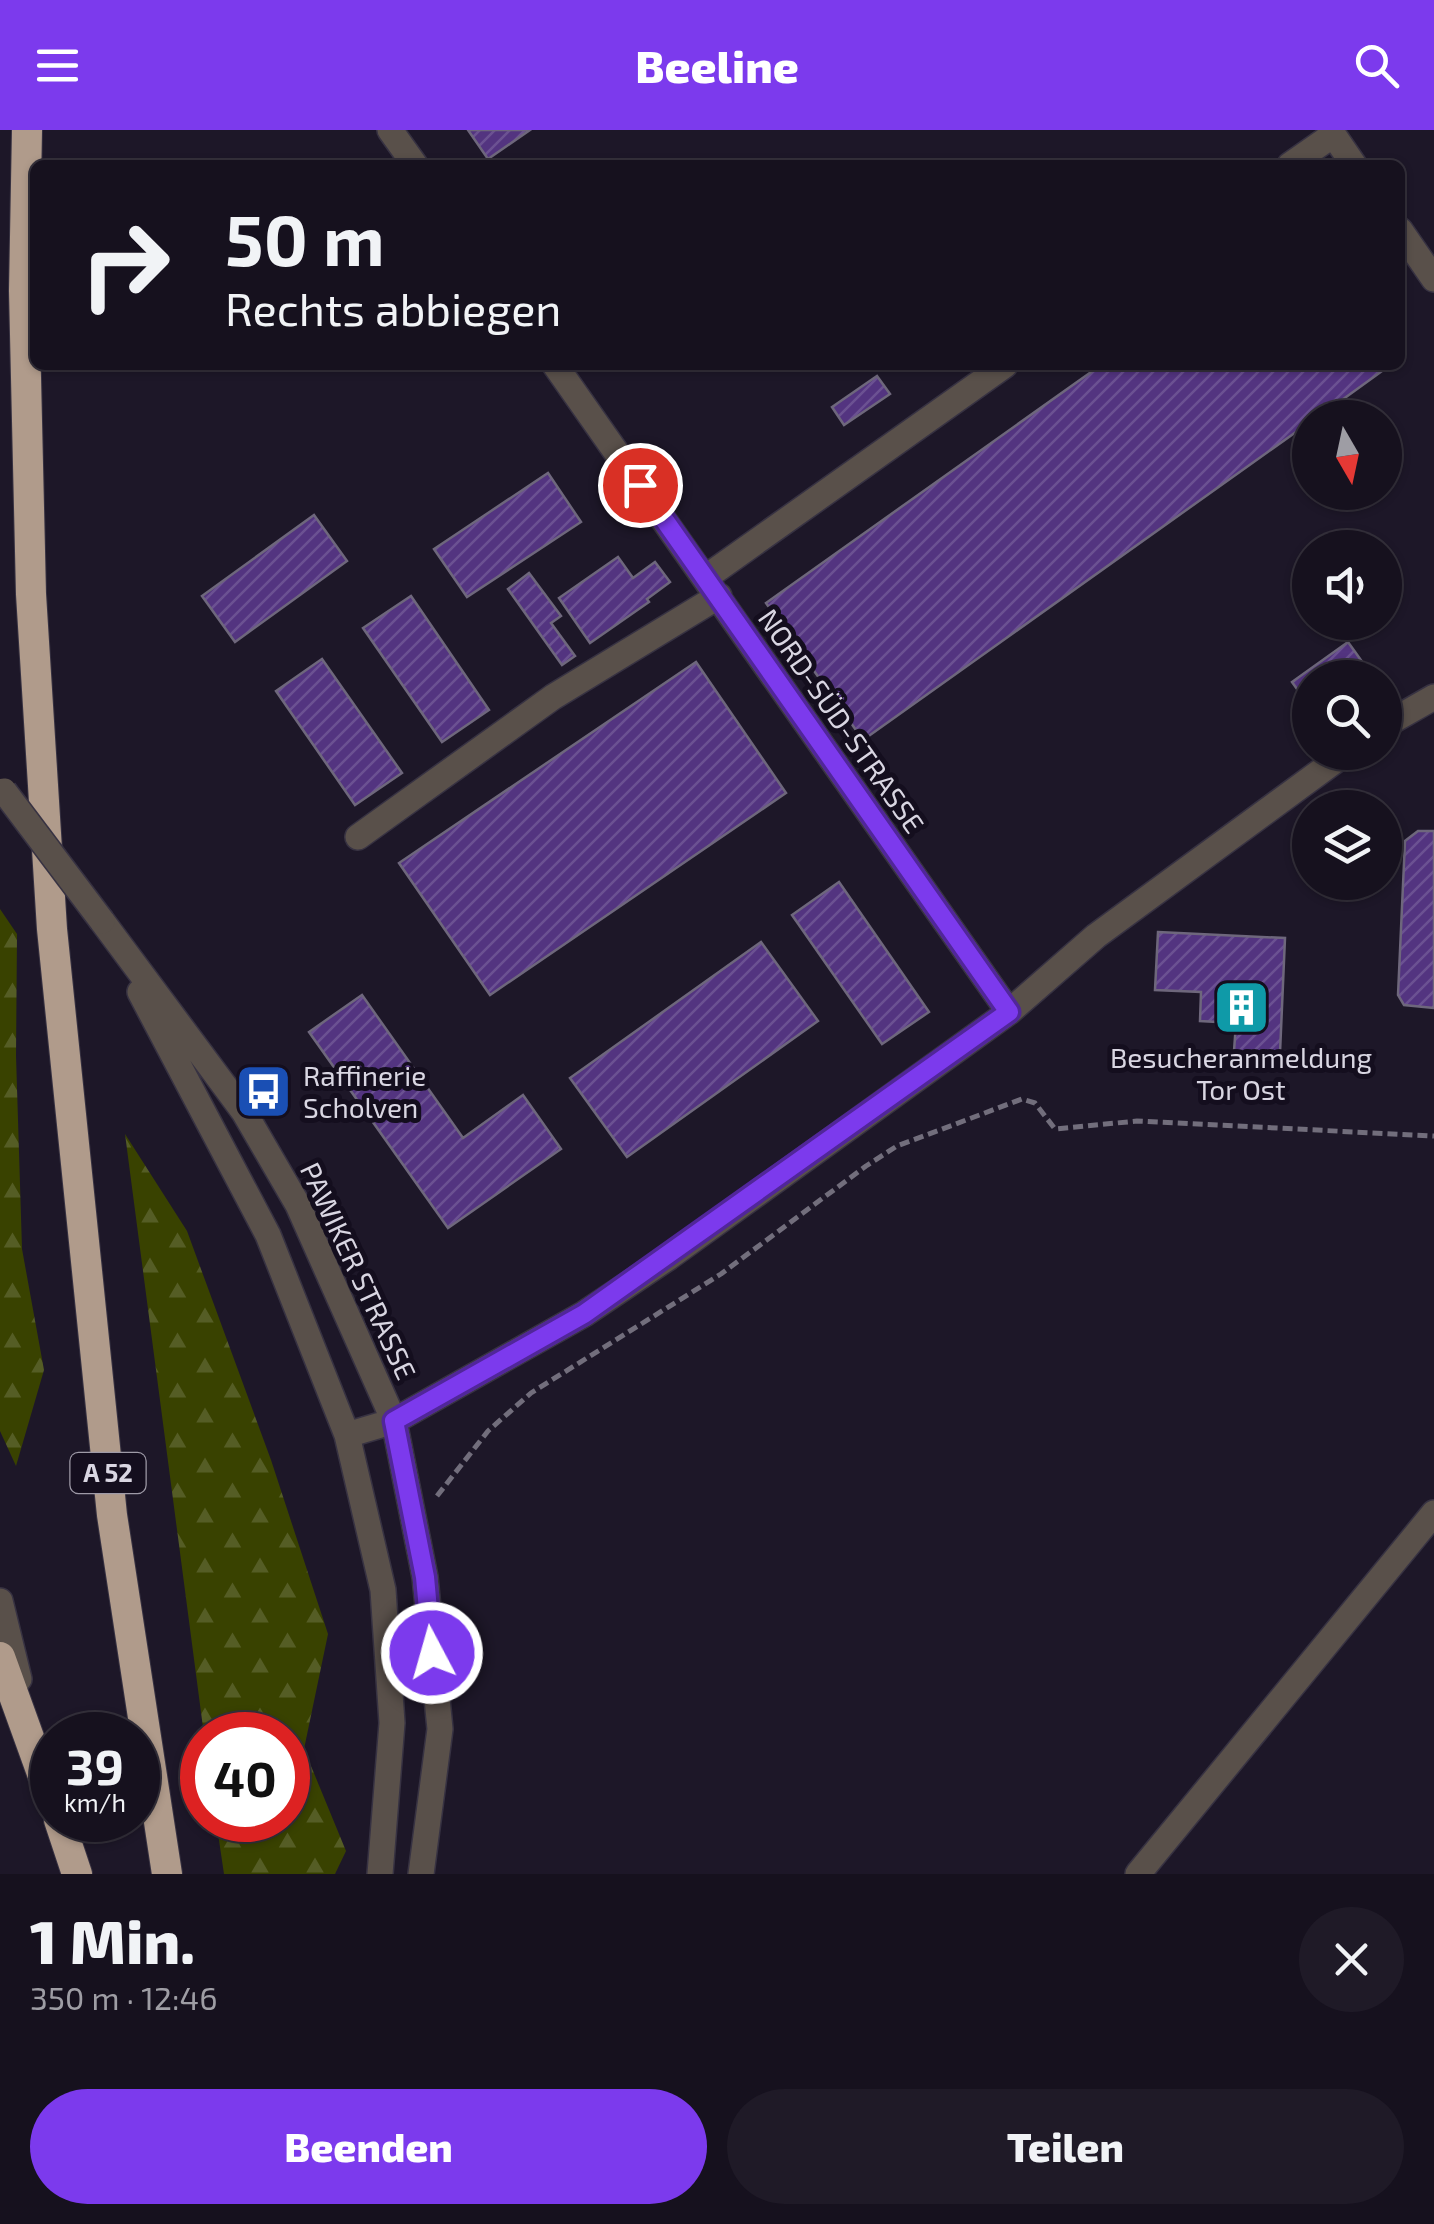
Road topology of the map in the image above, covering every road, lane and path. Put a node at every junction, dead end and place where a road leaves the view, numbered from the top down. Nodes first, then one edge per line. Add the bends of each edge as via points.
1 (27, 130) edge
2 (390, 130) edge
3 (1331, 132) edge
4 (411, 160) edge
5 (1296, 160) edge
6 (1351, 160) edge
7 (1405, 237) edge
8 (1434, 278) edge
9 (559, 370) edge
10 (997, 370) edge
11 (712, 587) junction
12 (1434, 697) edge
13 (1402, 715) edge
14 (1322, 770) edge
15 (2, 788) edge
16 (358, 837) dead end
17 (102, 921) junction
18 (1009, 1012) junction
19 (1434, 1136) edge
20 (394, 1421) junction
21 (347, 1435) junction
22 (1434, 1513) edge
23 (416, 1522) junction
24 (0, 1602) edge
25 (0, 1657) edge
26 (30, 1727) edge
27 (30, 1736) edge
28 (66, 1842) edge
29 (77, 1874) edge
30 (167, 1874) edge
31 (380, 1874) edge
32 (421, 1874) edge
33 (1138, 1874) edge

1 - 30 highway, A 52 via 30,594 52,929 112,1515
2 - 4 street
3 - 5 street
3 - 6 street
7 - 8 street
9 - 11 street, NORD-SÜD-STRASSE
10 - 11 street
11 - 16 street
11 - 18 street, NORD-SÜD-STRASSE
12 - 13 street
14 - 18 street via 1096,936
15 - 17 street, PAWIKER STRASSE, bridge
17 - 20 street, PAWIKER STRASSE via 244,1112 298,1205
17 - 21 street, PAWIKER STRASSE via 268,1235
18 - 20 street via 584,1314
19 - 23 path via 1136,1121 1055,1129 1035,1103 1022,1100 897,1146 721,1274 532,1393 488,1430
20 - 21 street
20 - 23 street, PAWIKER STRASSE
21 - 31 street, PAWIKER STRASSE via 384,1608 392,1723
22 - 33 street
23 - 32 street, PAWIKER STRASSE via 440,1730
24 - 26 street
25 - 27 highway
28 - 29 highway

